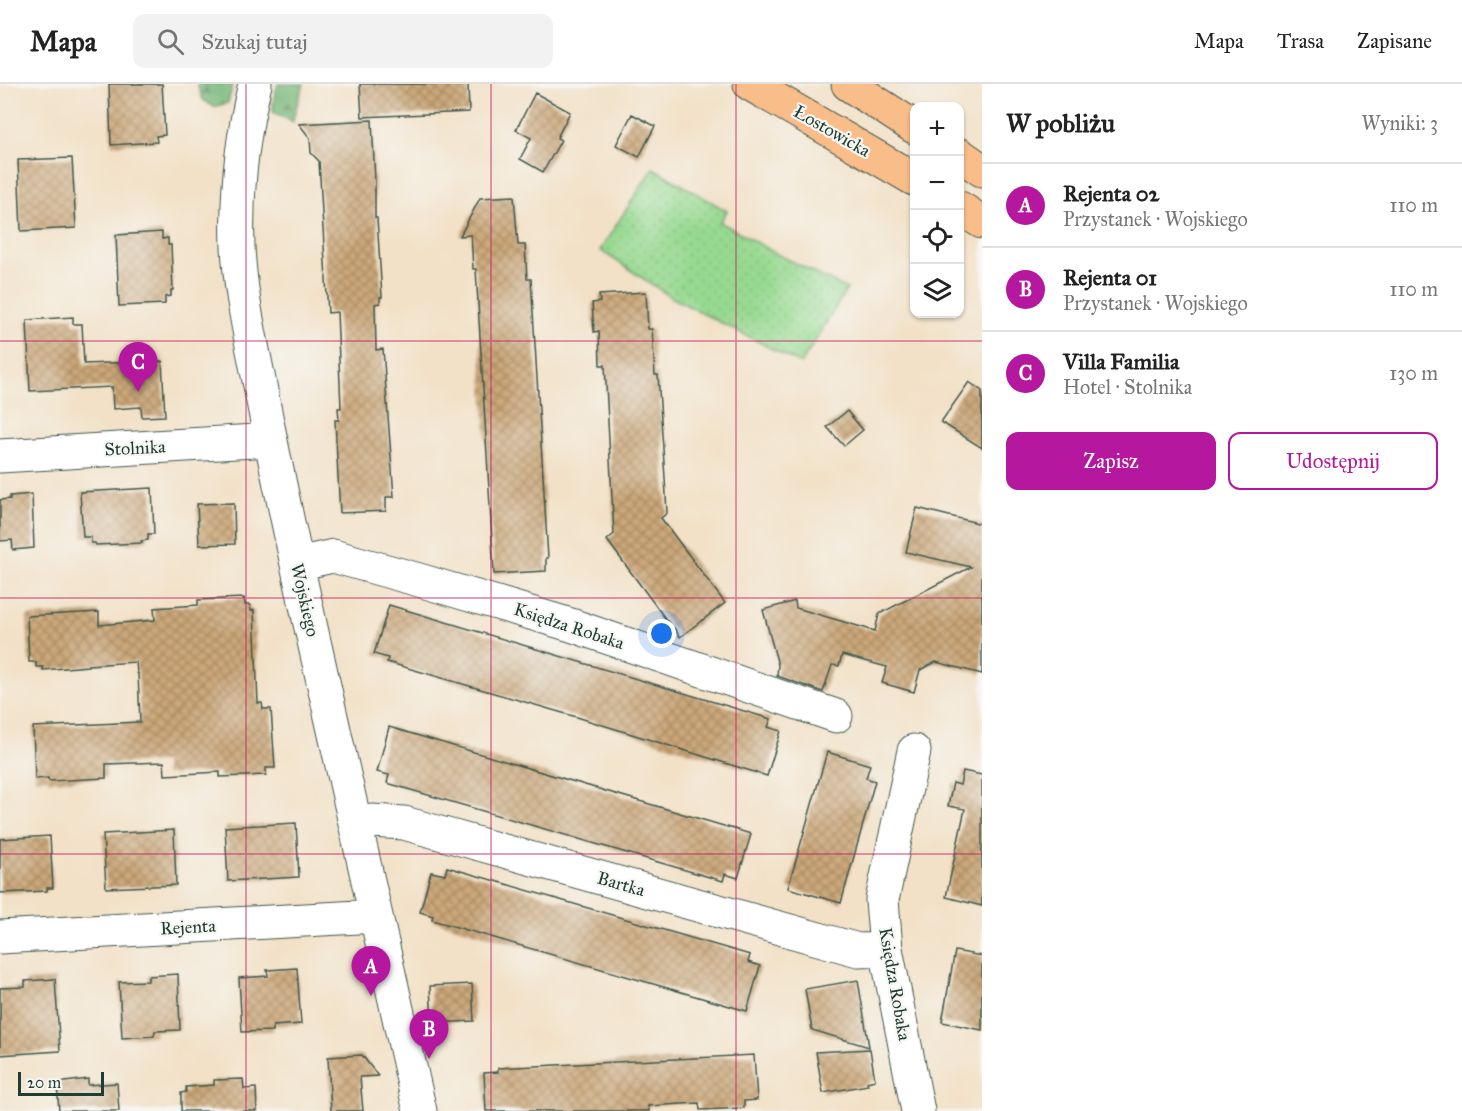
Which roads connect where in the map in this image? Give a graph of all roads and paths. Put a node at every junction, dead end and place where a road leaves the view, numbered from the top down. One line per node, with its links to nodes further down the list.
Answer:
1 (255, 84): 10 (street, Wojskiego)
2 (750, 84): 7 (main road, Łostowicka)
3 (848, 84): 4 (main road)
4 (910, 123)
5 (961, 156): 6 (main road)
6 (982, 170)
7 (910, 176)
8 (963, 210): 9 (main road)
9 (982, 222)
10 (270, 440): 11 (street, Stolnika); 12 (street, Wojskiego)
11 (0, 456)
12 (297, 564): 13 (street, Księdza Robaka); 15 (street, Wojskiego)
13 (836, 716)
14 (914, 751): 18 (street, Księdza Robaka)
15 (355, 824): 16 (street, Wojskiego); 18 (street, Bartka)
16 (376, 916): 17 (street, Rejenta); 19 (street, Wojskiego)
17 (0, 937)
18 (886, 949): 20 (street, Księdza Robaka)
19 (420, 1111)
20 (918, 1111)

